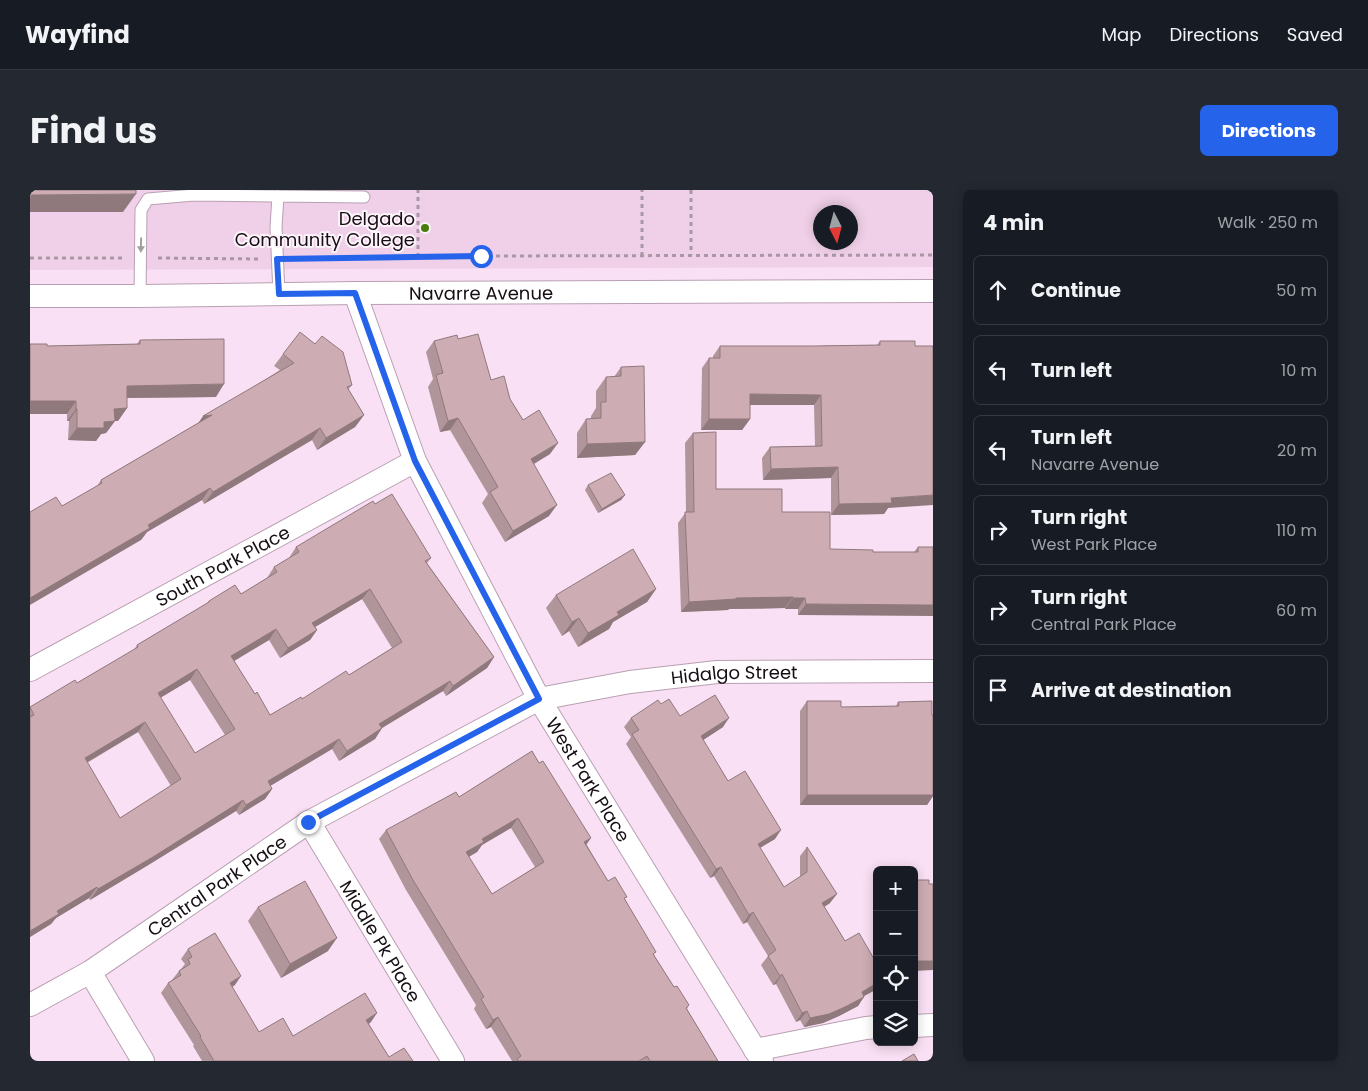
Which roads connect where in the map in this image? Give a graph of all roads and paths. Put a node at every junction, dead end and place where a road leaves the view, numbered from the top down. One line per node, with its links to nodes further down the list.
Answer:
1 (418, 190): 9 (path)
2 (642, 190): 8 (path)
3 (691, 190): 6 (path)
4 (278, 196): 5 (lane); 11 (lane, one-way to 11); 12 (lane)
5 (364, 197)
6 (691, 255): 7 (path); 8 (path)
7 (933, 255)
8 (642, 256): 9 (path)
9 (418, 257): 12 (path)
10 (30, 258): 11 (path)
11 (141, 258): 12 (path); 17 (lane)
12 (277, 259): 15 (lane)
13 (933, 291): 14 (street, Navarre Avenue)
14 (355, 293): 15 (street, Navarre Avenue); 18 (street, West Park Place)
15 (279, 294): 17 (street, Navarre Avenue)
16 (30, 296): 17 (street, Navarre Avenue)
17 (140, 296)
18 (415, 461): 19 (street, South Park Place); 21 (street, West Park Place)
19 (30, 670)
20 (933, 671): 21 (street, Hidalgo Street)
21 (539, 699): 22 (street, Central Park Place); 28 (street, West Park Place)
22 (308, 822): 23 (street, Central Park Place); 30 (street, Middle Pk Place)
23 (90, 972): 24 (street, Central Park Place); 29 (street)
24 (30, 1005)
25 (933, 1025): 26 (street)
26 (918, 1026)
27 (873, 1027): 28 (street)
28 (758, 1056)
29 (143, 1061)
30 (453, 1061)

